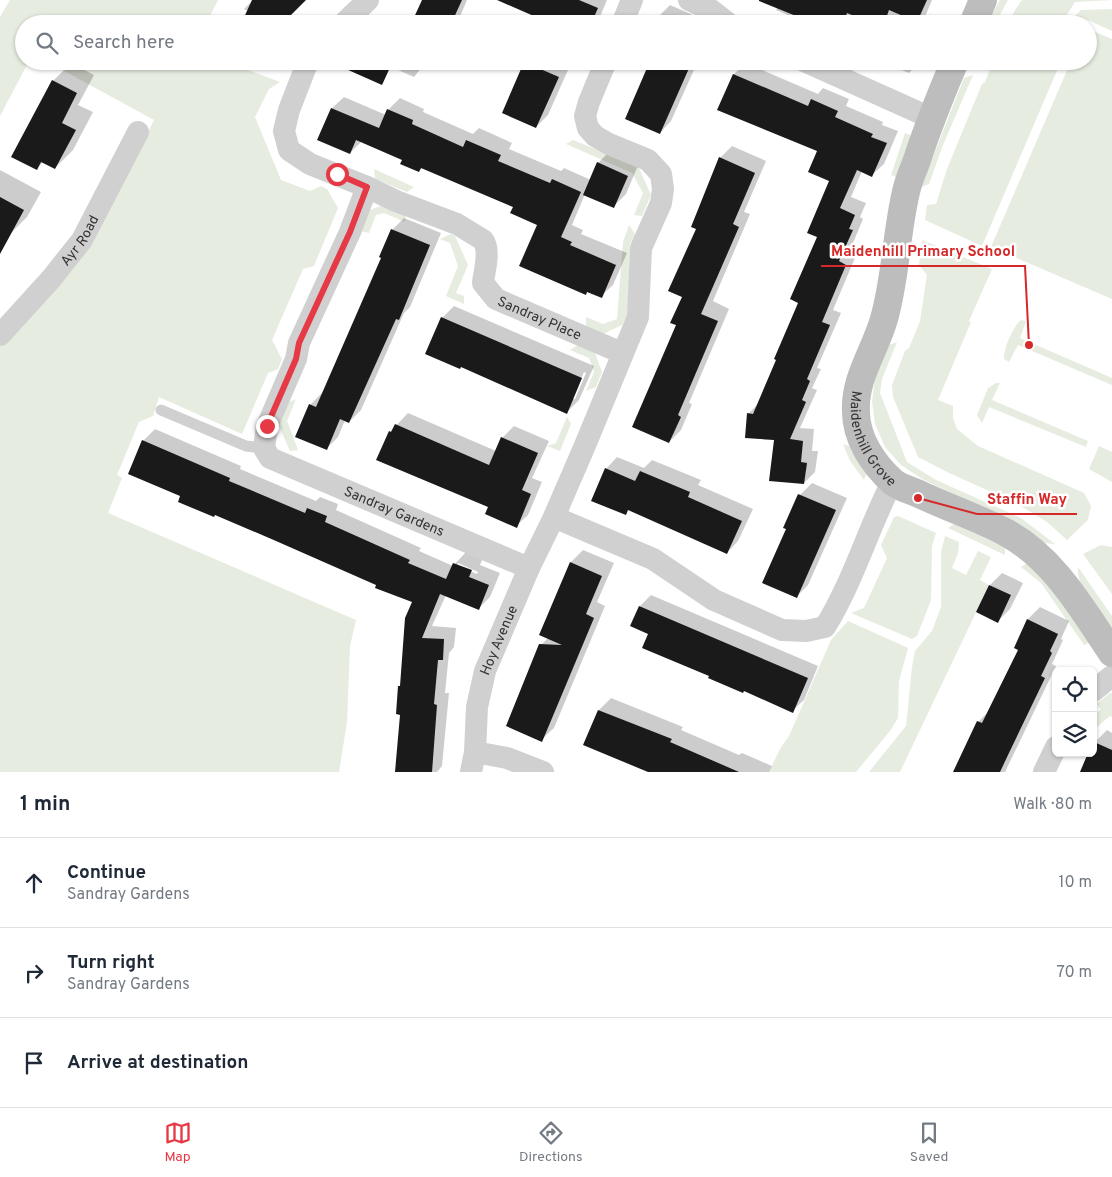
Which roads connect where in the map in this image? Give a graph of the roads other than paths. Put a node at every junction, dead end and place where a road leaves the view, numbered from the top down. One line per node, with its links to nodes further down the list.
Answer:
1 (368, 0): 5 (street)
2 (632, 0): 6 (street)
3 (689, 0): 7 (street)
4 (983, 0): 8 (street)
5 (352, 15)
6 (626, 15)
7 (717, 15)
8 (977, 15)
9 (305, 70): 15 (street)
10 (603, 70): 17 (street, Hoy Avenue)
11 (824, 70): 13 (street)
12 (951, 70): 13 (street, Maidenhill Grove)
13 (931, 118): 20 (street, Maidenhill Grove)
14 (138, 132): 16 (street, Ayr Road)
15 (367, 187): 17 (street, Sandray Place); 19 (street)
16 (0, 335)
17 (622, 353): 21 (street, Hoy Avenue)
18 (161, 410): 19 (lane, Sandray Gardens)
19 (264, 448): 22 (street, Sandray Gardens)
20 (892, 482): 21 (street); 23 (street, Maidenhill Grove)
21 (554, 517): 22 (street, Hoy Avenue)
22 (529, 568): 27 (street, Hoy Avenue)
23 (1112, 653)
24 (1112, 676): 25 (street)
25 (1097, 688)
26 (1052, 755): 29 (street)
27 (473, 762): 28 (street)
28 (543, 772)
29 (1044, 772)

